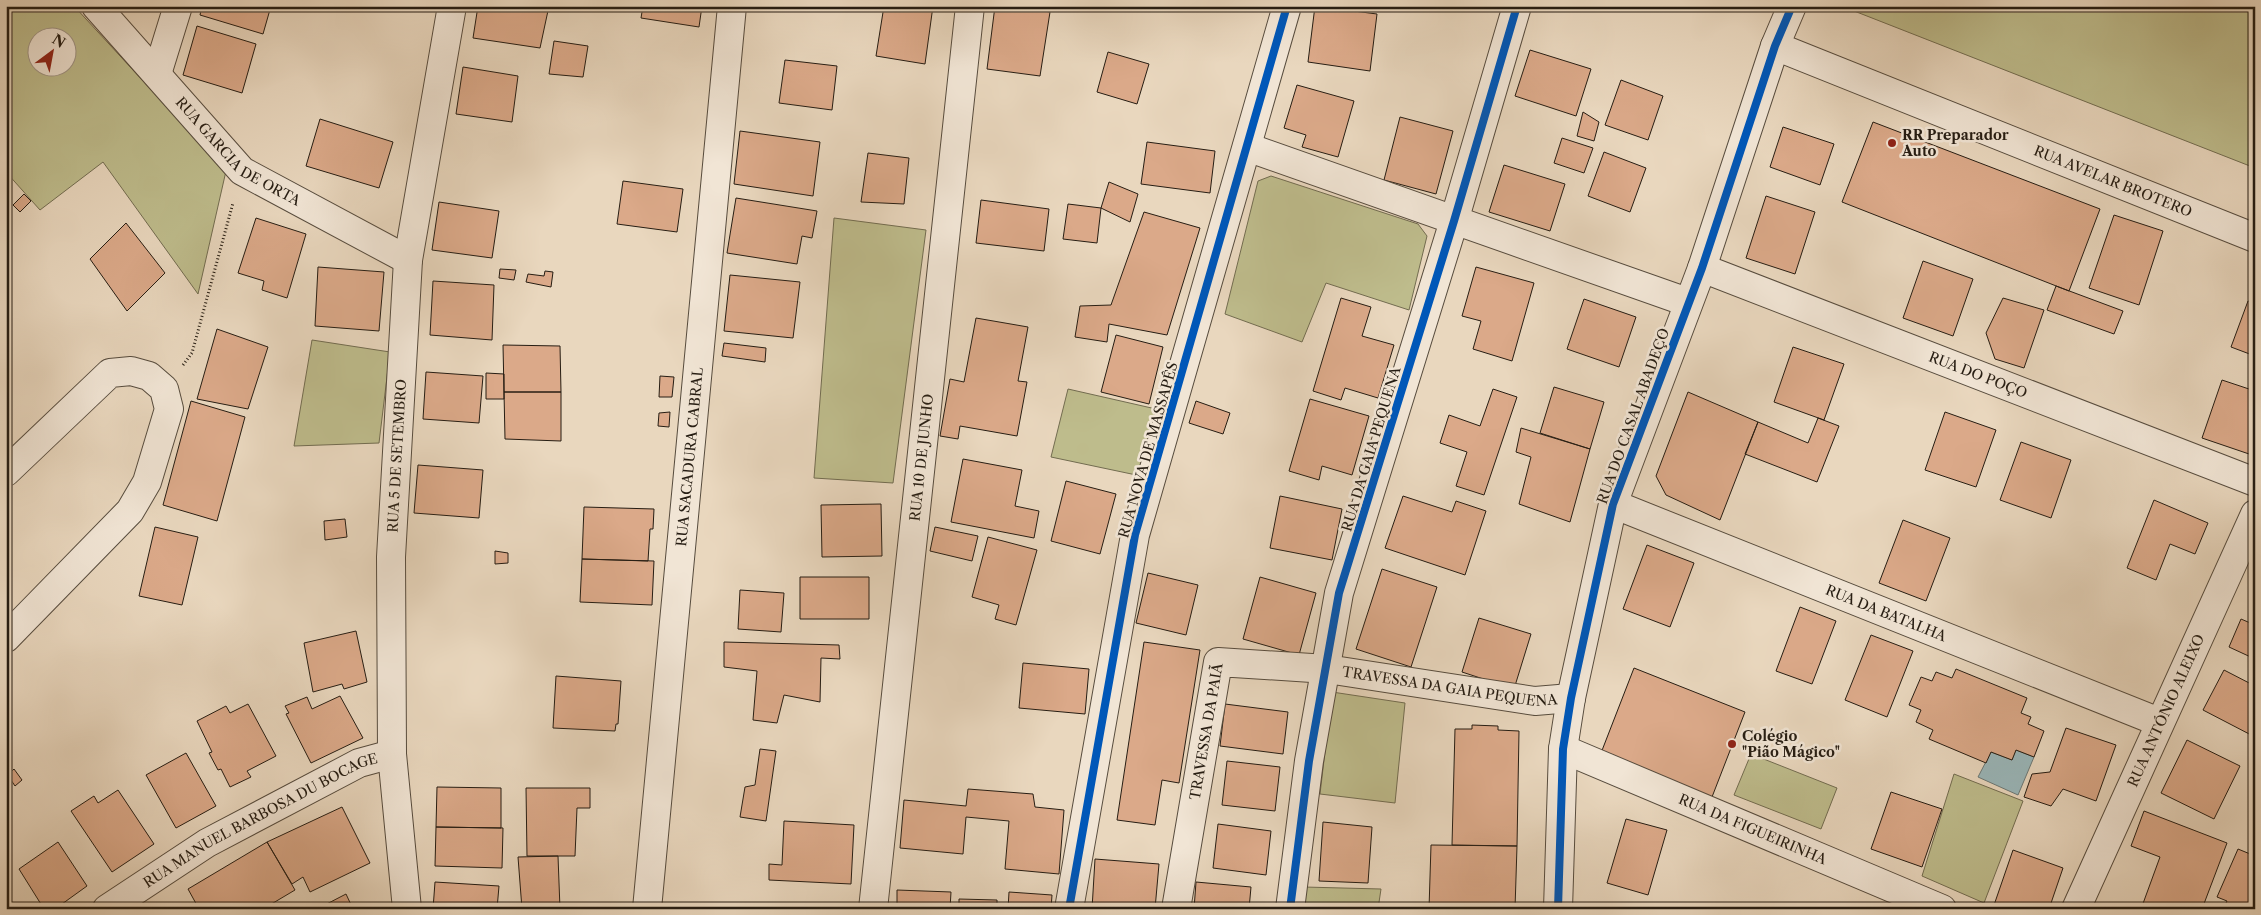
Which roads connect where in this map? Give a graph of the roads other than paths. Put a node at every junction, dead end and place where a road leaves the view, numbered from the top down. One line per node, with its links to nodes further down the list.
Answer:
1 (96, 6): 10 (street, RUA GARCIA DE ORTA)
2 (178, 6): 10 (street)
3 (452, 6): 14 (street, RUA 5 DE SETEMBRO)
4 (732, 6): 29 (street, RUA SACADURA CABRAL)
5 (970, 6): 30 (street, RUA 10 DE JUNHO)
6 (1287, 6): 11 (street, RUA NOVA DE MASSAPÊS)
7 (1517, 6): 12 (street, RUA DA GAIA PEQUENA)
8 (1792, 6): 9 (street, RUA DO CASAL ABADEÇO)
9 (1775, 46): 13 (street, RUA AVELAR BROTERO); 15 (street, RUA DO CASAL ABADEÇO)
10 (157, 74): 14 (street, RUA GARCIA DE ORTA)
11 (1247, 147): 12 (street); 31 (street, RUA NOVA DE MASSAPÊS)
12 (1454, 221): 16 (street); 22 (street, RUA DA GAIA PEQUENA)
13 (2255, 238)
14 (408, 260): 26 (street, RUA 5 DE SETEMBRO)
15 (1702, 268): 16 (street, RUA DO CASAL ABADEÇO); 18 (street, RUA DO POÇO)
16 (1688, 302): 19 (street, RUA DO CASAL ABADEÇO)
17 (6, 472): 21 (street)
18 (2255, 482)
19 (1613, 504): 23 (street, RUA DO CASAL ABADEÇO); 24 (street, RUA DA BATALHA)
20 (2255, 514): 24 (street, RUA ANTÓNIO ALEIXO)
21 (6, 638)
22 (1327, 669): 23 (street, TRAVESSA DA GAIA PEQUENA); 32 (street, TRAVESSA DA PAIÃ); 33 (street, RUA DA GAIA PEQUENA)
23 (1571, 698): 25 (street, RUA DO CASAL ABADEÇO)
24 (2159, 722): 36 (street, RUA ANTÓNIO ALEIXO)
25 (1563, 749): 34 (street, RUA DO CASAL ABADEÇO); 35 (street, RUA DA FIGUEIRINHA)
26 (392, 754): 27 (street, RUA MANUEL BARBOSA DU BOCAGE); 28 (street, RUA 5 DE SETEMBRO)
27 (107, 909)
28 (407, 909)
29 (647, 909)
30 (873, 909)
31 (1069, 909)
32 (1176, 909)
33 (1290, 909)
34 (1558, 909)
35 (1942, 909)
36 (2076, 909)

